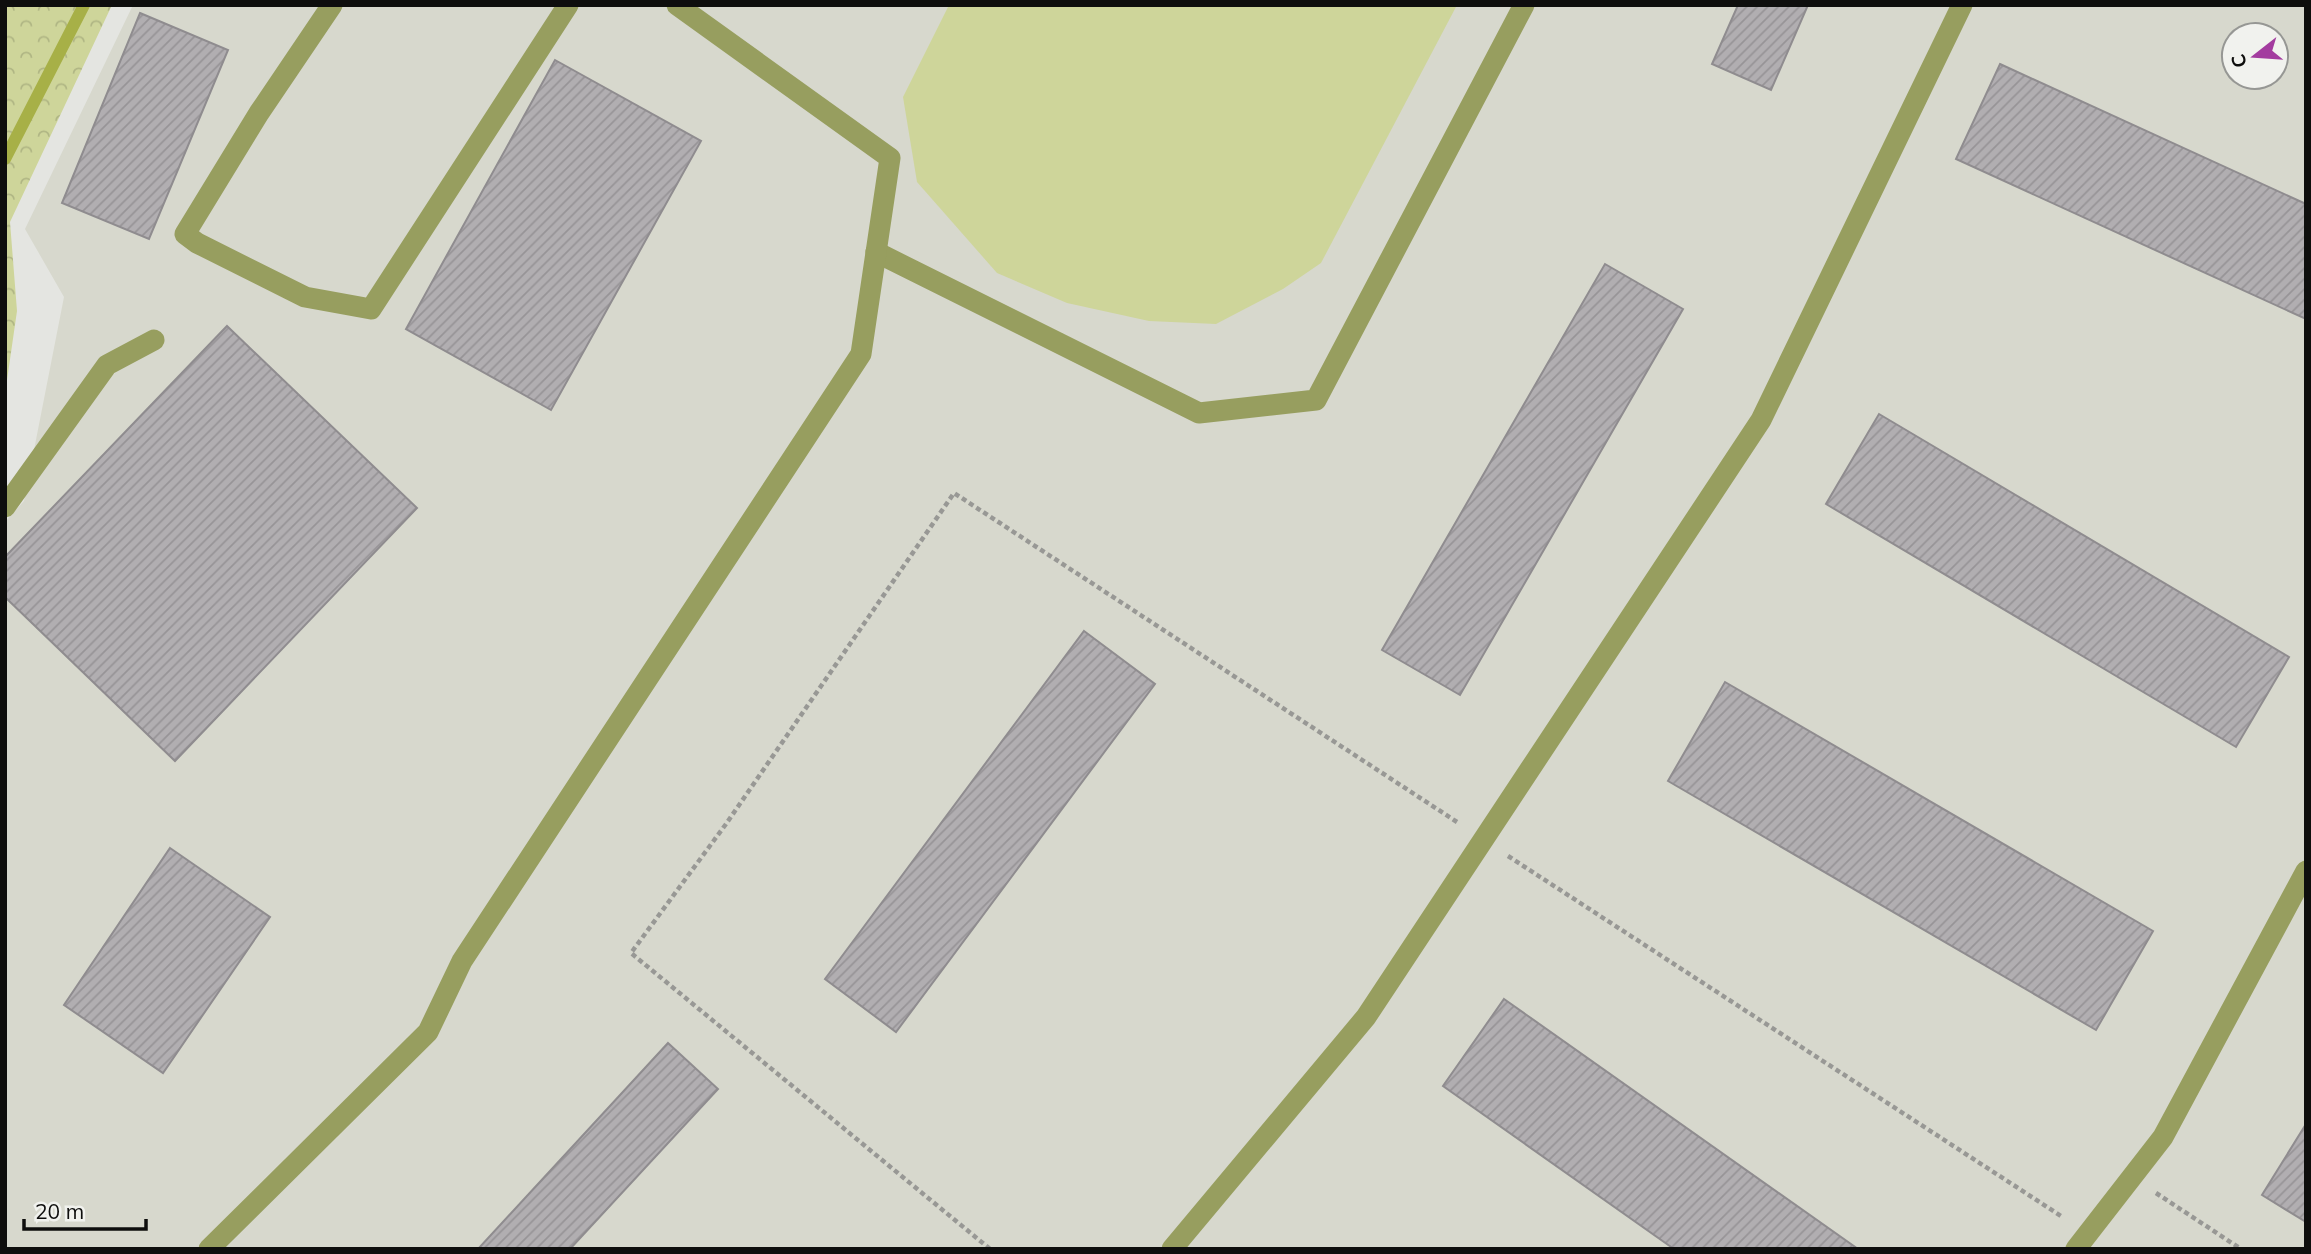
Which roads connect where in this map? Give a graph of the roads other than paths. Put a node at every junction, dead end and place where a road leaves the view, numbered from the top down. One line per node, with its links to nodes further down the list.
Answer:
1 (332, 5): 2 (lane)
2 (568, 5)
3 (677, 5): 6 (lane)
4 (1524, 5): 6 (lane)
5 (1962, 5): 12 (lane)
6 (876, 252): 11 (lane)
7 (154, 340): 8 (lane)
8 (5, 507)
9 (2306, 871): 10 (lane)
10 (2082, 1241)
11 (222, 1245)
12 (1172, 1249)

